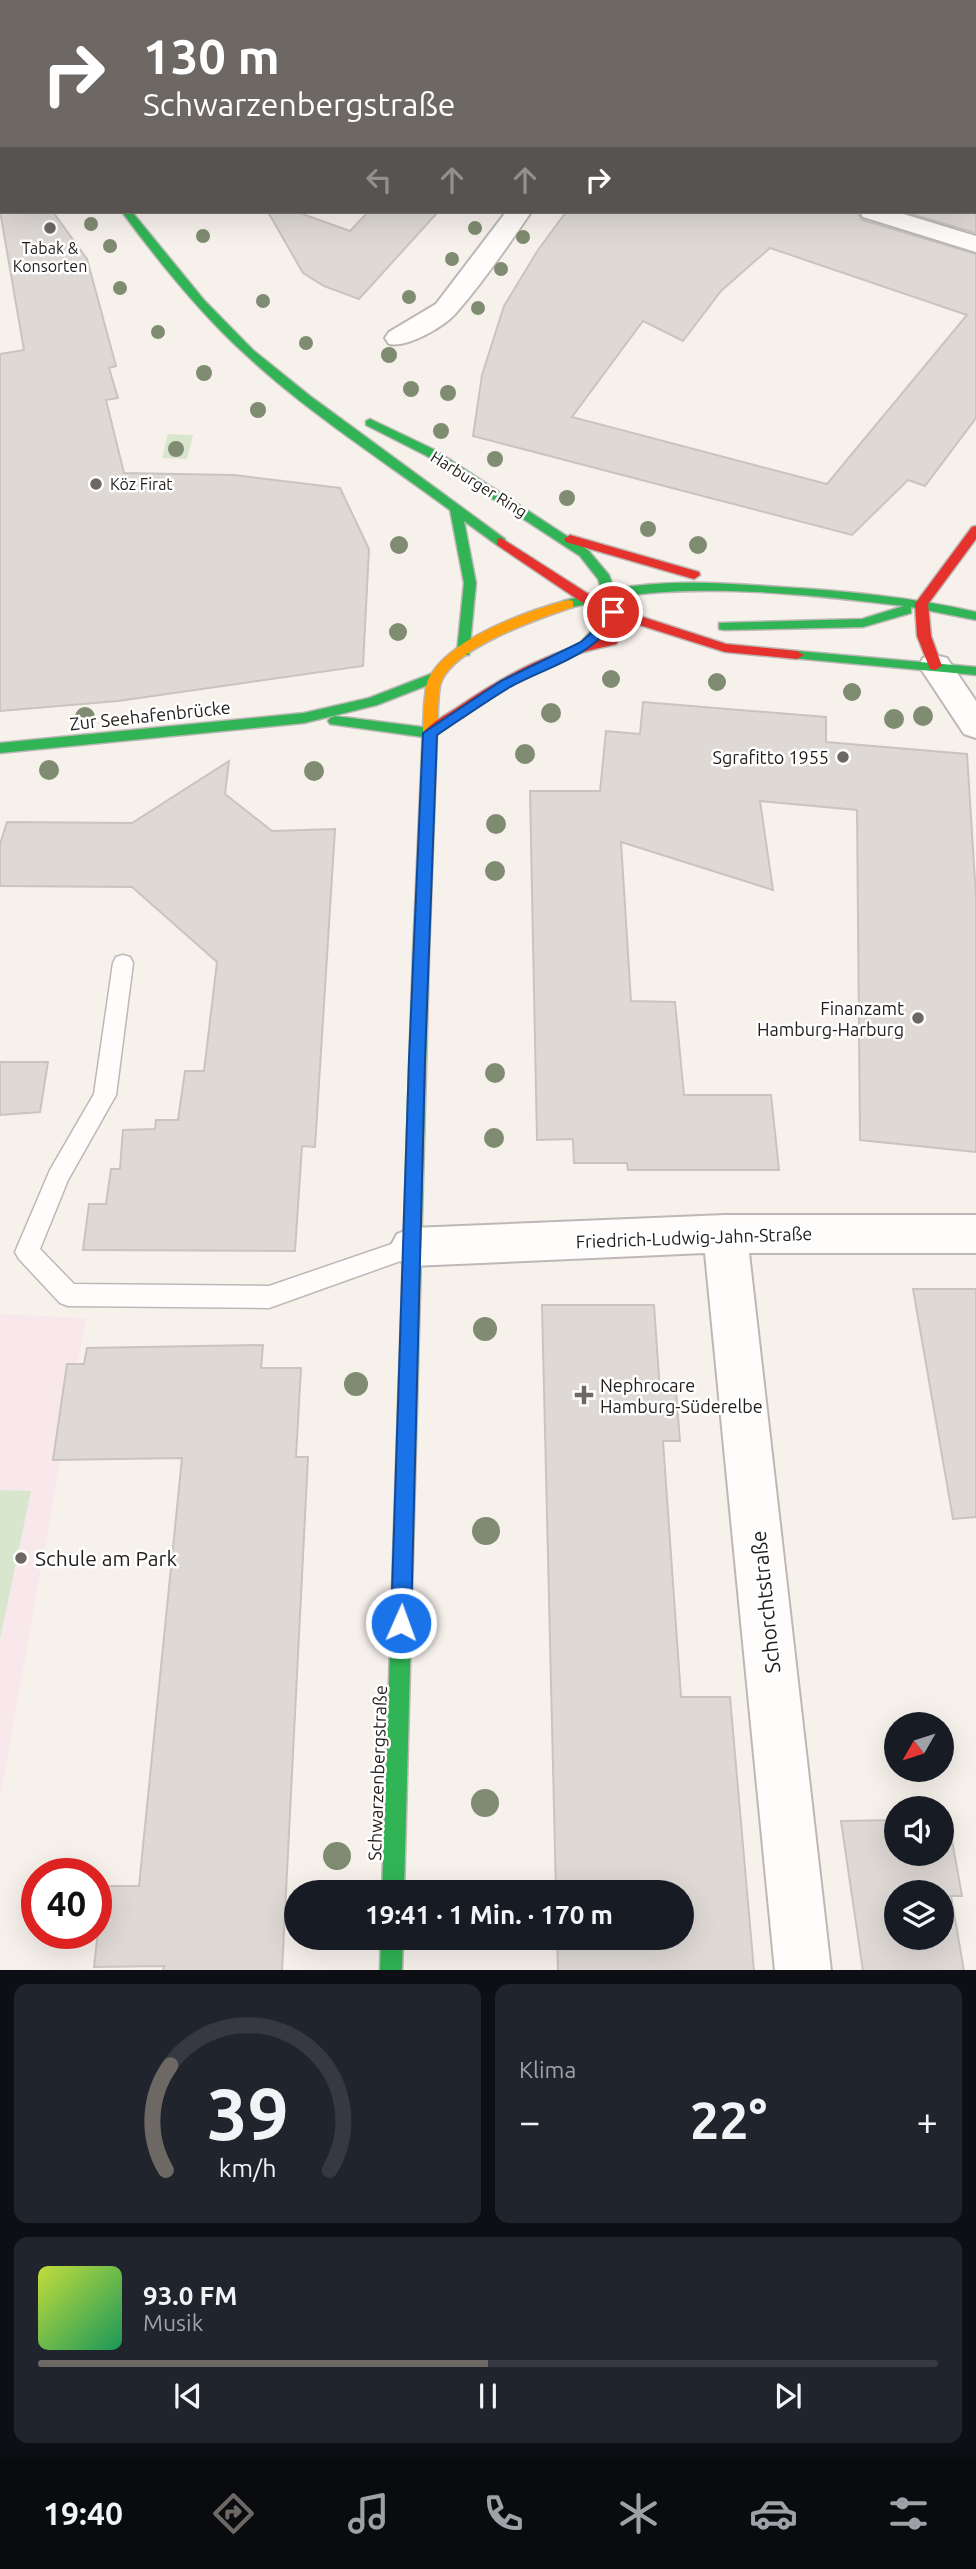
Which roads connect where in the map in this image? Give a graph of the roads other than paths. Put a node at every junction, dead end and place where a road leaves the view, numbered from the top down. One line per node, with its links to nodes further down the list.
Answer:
1 (130, 214): 6 (main road, Harburger Ring)
2 (517, 214): 5 (street)
3 (878, 214): 4 (street)
4 (976, 244)
5 (399, 338)
6 (306, 398): 7 (main road, Harburger Ring); 9 (main road, Harburger Ring)
7 (456, 510): 12 (main road, Harburger Ring); 19 (main road)
8 (976, 530): 13 (main road)
9 (559, 535): 10 (main road); 11 (main road, Harburger Ring)
10 (740, 588): 11 (main road); 13 (main road)
11 (611, 593): 12 (main road); 14 (main road, Harburger Ring)
12 (585, 598): 14 (main road, Harburger Ring); 19 (main road)
13 (921, 604): 15 (main road); 16 (main road); 20 (main road)
14 (613, 612): 16 (main road, Harburger Ring); 18 (main road)
15 (976, 616)
16 (653, 635): 18 (main road); 20 (main road, Harburger Ring)
17 (627, 642): 18 (main road)
18 (592, 643): 25 (main road)
19 (464, 652): 22 (main road)
20 (935, 666): 21 (main road, Harburger Ring); 24 (street)
21 (976, 671)
22 (436, 677): 23 (main road, Zur Seehafenbrücke); 25 (main road, Schwarzenbergstraße)
23 (304, 718): 25 (main road, Zur Seehafenbrücke); 26 (main road, Zur Seehafenbrücke)
24 (976, 726)
25 (430, 733): 30 (main road, Schwarzenbergstraße)
26 (0, 748)
27 (123, 963): 30 (lane)
28 (725, 1234): 29 (street, Friedrich-Ludwig-Jahn-Straße); 30 (street, Friedrich-Ludwig-Jahn-Straße); 34 (street, Schorchtstraße)
29 (976, 1234)
30 (412, 1247): 31 (main road, Schwarzenbergstraße)
31 (393, 1880)
32 (392, 1950): 33 (main road)
33 (391, 1970)
34 (803, 1970)

